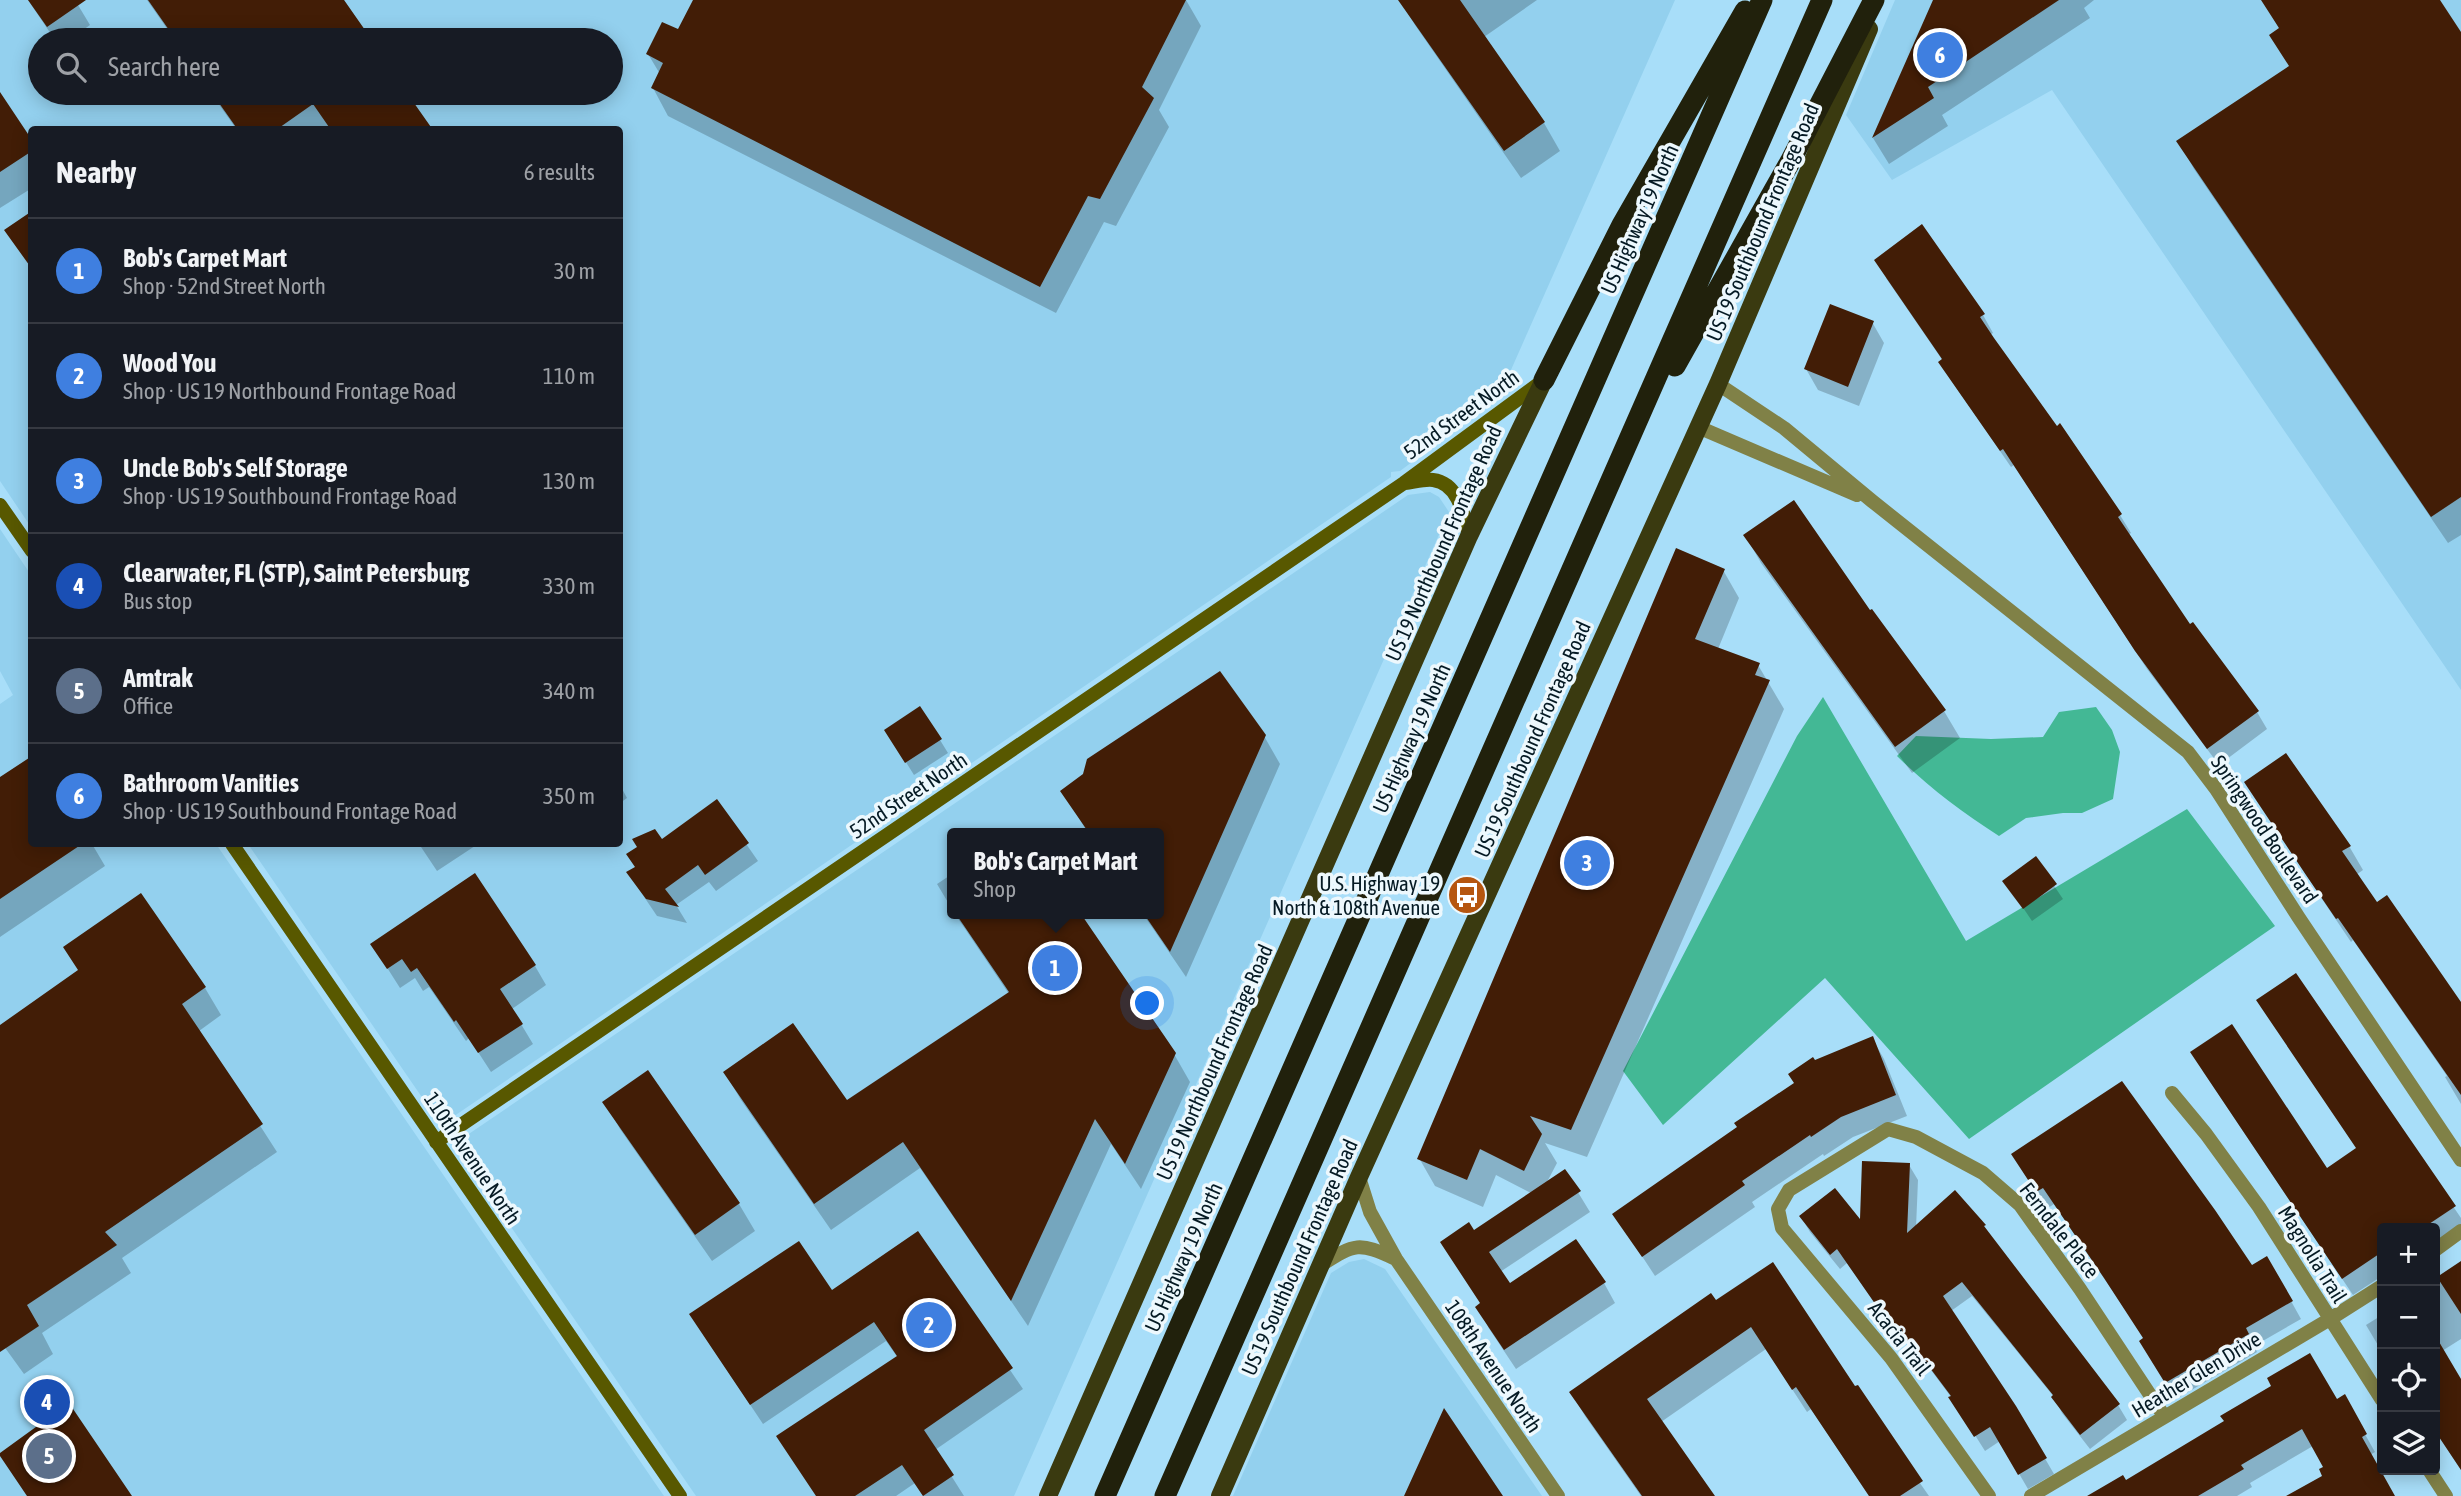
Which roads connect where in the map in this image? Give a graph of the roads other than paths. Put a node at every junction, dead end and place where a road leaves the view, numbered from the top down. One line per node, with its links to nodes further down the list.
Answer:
1 (1751, 0): 6 (highway)
2 (1762, 0): 32 (highway, US Highway 19 North)
3 (1822, 0): 9 (highway)
4 (1874, 0): 9 (highway)
5 (1881, 0): 7 (main road, US 19 Southbound Frontage Road)
6 (1544, 380): 10 (street, 52nd Street North); 13 (main road, US 19 Northbound Frontage Road)
7 (1718, 384): 8 (main road, US 19 Southbound Frontage Road); 11 (street, Springwood Boulevard)
8 (1698, 427): 11 (street, Springwood Boulevard); 19 (main road, US 19 Southbound Frontage Road)
9 (1618, 466): 33 (highway)
10 (1404, 483): 13 (street, 52nd Street North); 17 (street, 52nd Street North)
11 (1872, 502): 18 (street, Springwood Boulevard)
12 (0, 505): 14 (street)
13 (1469, 536): 31 (main road, US 19 Northbound Frontage Road)
14 (28, 545)
15 (234, 847): 17 (street, 110th Avenue North)
16 (2172, 1093): 26 (street, Magnolia Trail)
17 (436, 1142): 30 (street, 110th Avenue North)
18 (2460, 1155)
19 (1359, 1178): 23 (street, 108th Avenue North); 24 (main road, US 19 Southbound Frontage Road)
20 (1778, 1209): 28 (street, Ferndale Place); 36 (street, Acacia Trail)
21 (2461, 1231): 22 (street)
22 (2440, 1246)
23 (1396, 1259): 24 (street); 35 (street, 108th Avenue North)
24 (1321, 1265): 34 (main road, US 19 Southbound Frontage Road)
25 (2377, 1289): 26 (street, Heather Glen Drive)
26 (2330, 1320): 27 (street, Magnolia Trail); 28 (street, Heather Glen Drive)
27 (2377, 1392)
28 (2164, 1416): 37 (street, Heather Glen Drive)
29 (2432, 1475): 38 (street)
30 (680, 1496)
31 (1048, 1496)
32 (1105, 1496)
33 (1165, 1496)
34 (1220, 1496)
35 (1558, 1496)
36 (1989, 1496)
37 (2031, 1496)
38 (2446, 1496)

